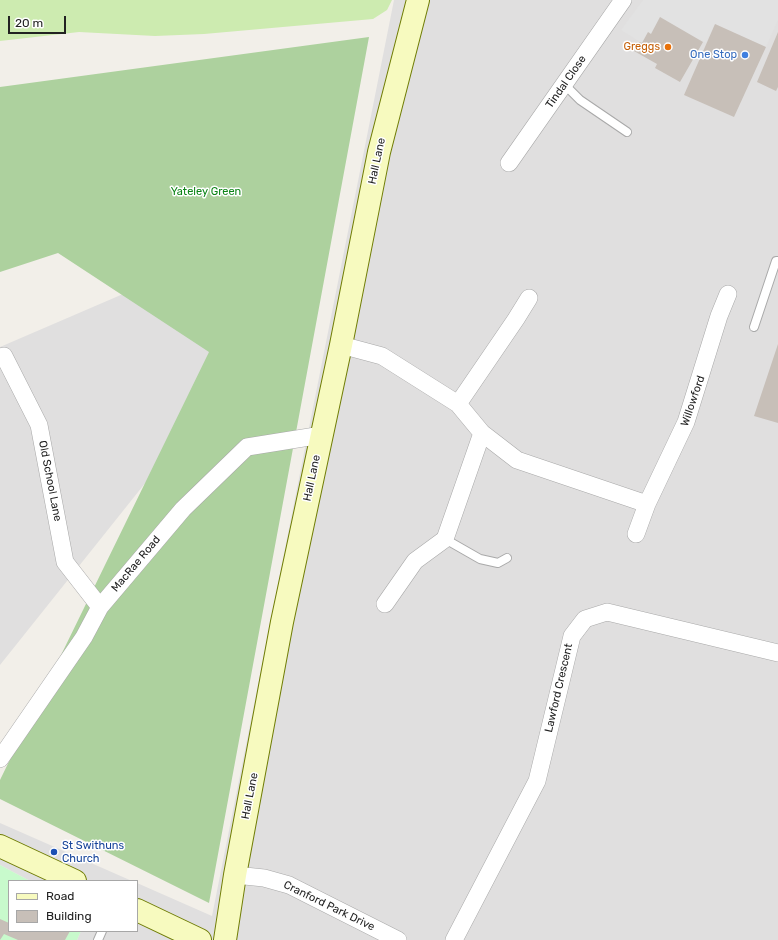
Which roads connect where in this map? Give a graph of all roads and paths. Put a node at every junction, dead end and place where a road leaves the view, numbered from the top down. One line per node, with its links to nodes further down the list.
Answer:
1 (430, 0): 3 (street, Hall Lane)
2 (623, 0): 4 (street, Tindal Close)
3 (415, 9): 11 (street, Hall Lane)
4 (564, 84): 5 (lane); 6 (street, Tindal Close)
5 (627, 132)
6 (509, 163)
7 (778, 261): 10 (lane)
8 (728, 294): 16 (street, Willowford)
9 (529, 298): 13 (street)
10 (754, 326)
11 (341, 345): 13 (street); 15 (street, Hall Lane)
12 (0, 357): 21 (street, Old School Lane)
13 (458, 404): 14 (street)
14 (482, 433): 16 (street); 18 (street)
15 (322, 435): 21 (street, MacRae Road); 25 (street, Hall Lane)
16 (647, 504): 17 (street, Willowford)
17 (636, 534)
18 (445, 539): 19 (lane); 20 (street)
19 (507, 558)
20 (385, 604)
21 (100, 607): 23 (street, MacRae Road)
22 (778, 653): 31 (street, Lawford Crescent)
23 (0, 759)
24 (0, 846): 26 (street)
25 (235, 875): 29 (street, Hall Lane); 30 (street, Cranford Park Drive)
26 (73, 880)
27 (138, 910): 28 (street)
28 (200, 940)
29 (225, 940)
30 (398, 940)
31 (454, 940)

